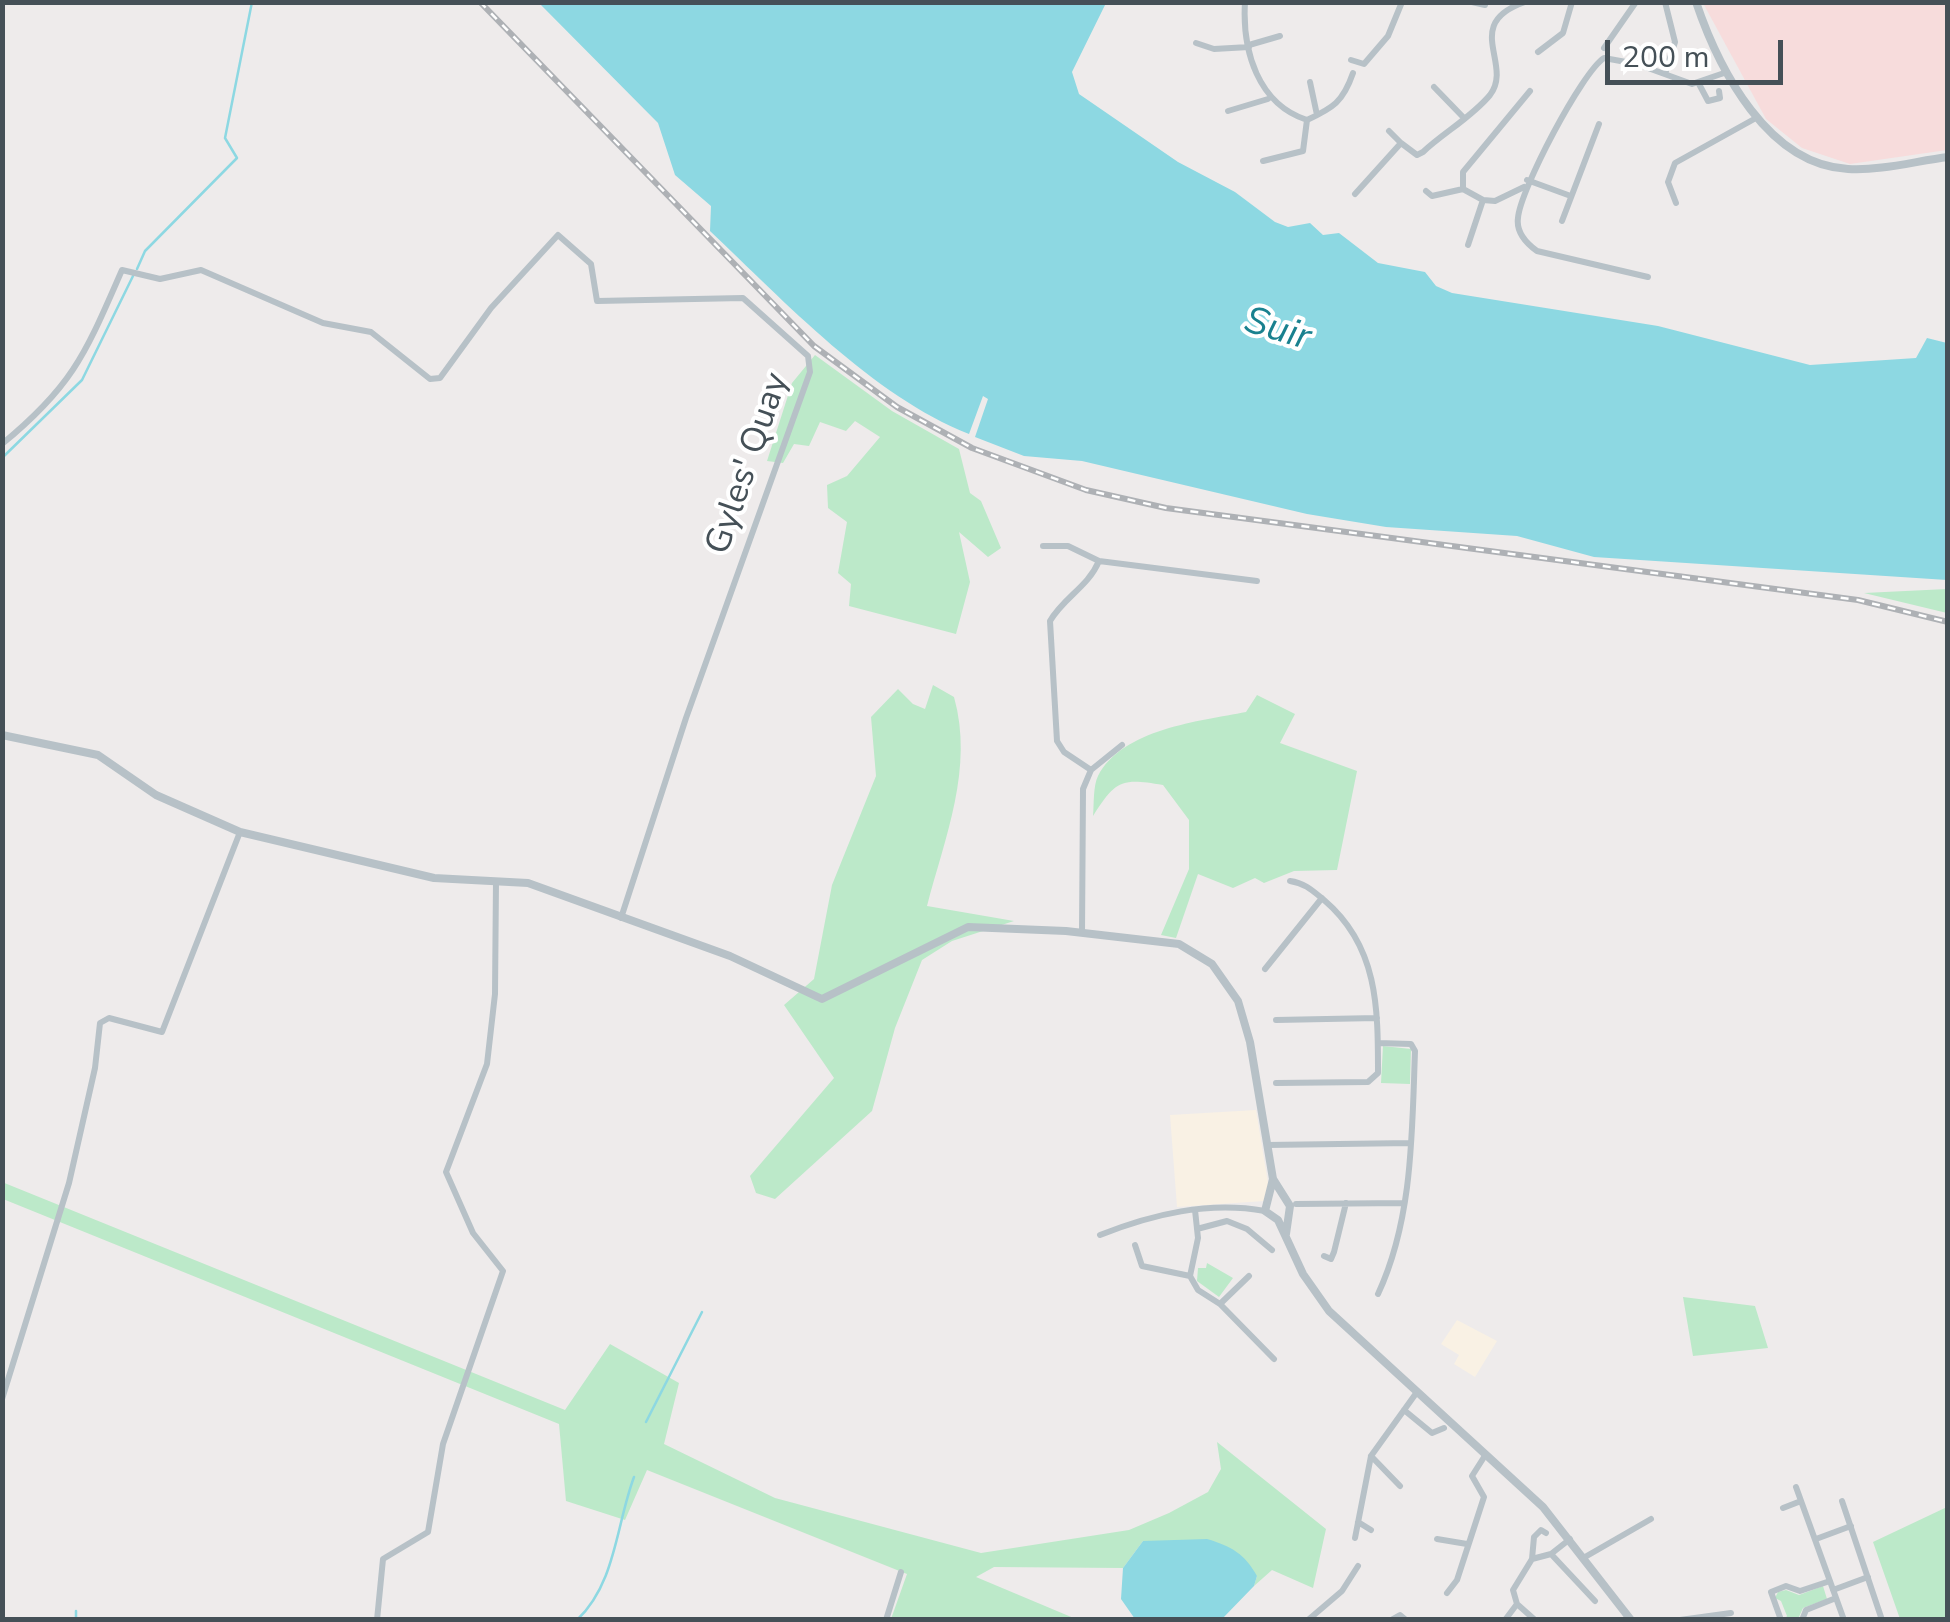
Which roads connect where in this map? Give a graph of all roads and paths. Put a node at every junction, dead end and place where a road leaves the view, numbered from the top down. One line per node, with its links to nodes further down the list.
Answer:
1 (1245, 2): 13 (street)
2 (1402, 2): 16 (street)
3 (1472, 2): 10 (street)
4 (1525, 2): 9 (street)
5 (1572, 2): 15 (street)
6 (1636, 2): 14 (street)
7 (1664, 2): 19 (street)
8 (1696, 2): 17 (street)
9 (1510, 5): 28 (street)
10 (1485, 6)
11 (1280, 36): 13 (street)
12 (1196, 43): 13 (street)
13 (1249, 46): 25 (street)
14 (1604, 48)
15 (1538, 52)
16 (1351, 60)
17 (1730, 71): 21 (street); 29 (street)
18 (1353, 74): 27 (street)
19 (1665, 74): 21 (street); 36 (street)
20 (1310, 82): 27 (street)
21 (1699, 84): 23 (street)
22 (1434, 86): 28 (street)
23 (1719, 90)
24 (1530, 91): 37 (street)
25 (1268, 98): 26 (street); 30 (street)
26 (1228, 111)
27 (1316, 116): 30 (street)
28 (1464, 118): 33 (street)
29 (1756, 118): 34 (street); 42 (street)
30 (1306, 120): 35 (street)
31 (1598, 124): 40 (street)
32 (1388, 131): 33 (street)
33 (1401, 143): 39 (street)
34 (1948, 157)
35 (1263, 161)
36 (1526, 183): 40 (street); 41 (street); 45 (street)
37 (1463, 189): 38 (street); 41 (street)
38 (1426, 191)
39 (1356, 194)
40 (1568, 195): 43 (street)
41 (1483, 200): 44 (street)
42 (1676, 204)
43 (1562, 222)
44 (1468, 245)
45 (1648, 276)
46 (2, 444): 57 (street, Gyles' Quay)
47 (1043, 546): 48 (street)
48 (1098, 561): 49 (street); 52 (street)
49 (1257, 581)
50 (2, 735): 53 (street)
51 (1122, 745): 52 (street)
52 (1091, 770): 58 (street)
53 (240, 832): 54 (street); 87 (street)
54 (496, 881): 57 (street); 123 (street)
55 (1290, 881): 56 (street)
56 (1322, 898): 59 (street); 60 (street)
57 (622, 918): 58 (street)
58 (1082, 932): 65 (street)
59 (1266, 970)
60 (1377, 1018): 61 (street); 62 (street)
61 (1276, 1020)
62 (1378, 1043): 63 (street); 64 (street)
63 (1276, 1083)
64 (1412, 1143): 65 (street); 69 (street)
65 (1266, 1145): 66 (street)
66 (1272, 1179): 67 (street); 70 (street)
67 (1280, 1195): 70 (street); 73 (street)
68 (1346, 1203): 69 (street); 71 (street); 80 (street)
69 (1404, 1203): 83 (street)
70 (1267, 1204): 72 (street); 73 (street)
71 (1296, 1204)
72 (1195, 1210): 75 (street); 76 (street)
73 (1282, 1218): 86 (street)
74 (1268, 1231): 77 (street)
75 (1198, 1234): 77 (street); 81 (street)
76 (1100, 1235)
77 (1261, 1240): 79 (street)
78 (1135, 1244): 81 (street)
79 (1272, 1250)
80 (1324, 1256)
81 (1191, 1273): 84 (street)
82 (1250, 1276): 84 (street)
83 (1378, 1294)
84 (1220, 1304): 85 (street)
85 (1274, 1359)
86 (1417, 1392): 88 (street); 90 (street)
87 (2, 1399)
88 (1404, 1410): 89 (street); 91 (street)
89 (1444, 1428)
90 (1486, 1453): 105 (street); 108 (street)
91 (1370, 1456): 92 (street); 100 (street)
92 (1400, 1486)
93 (1796, 1487): 96 (street)
94 (2, 1493): 97 (street)
95 (1842, 1500): 101 (street)
96 (1801, 1501): 98 (street); 107 (street)
97 (2, 1503)
98 (1783, 1508)
99 (1651, 1519): 110 (street)
100 (1358, 1522): 102 (street); 104 (street)
101 (1851, 1526): 107 (street); 114 (street)
102 (1371, 1530)
103 (1546, 1533): 111 (street)
104 (1354, 1538)
105 (1570, 1538): 109 (street); 110 (street)
106 (1437, 1539): 108 (street)
107 (1816, 1539): 115 (street)
108 (1467, 1544): 116 (street)
109 (1551, 1554): 111 (street); 118 (street)
110 (1586, 1557): 130 (street)
111 (1532, 1558): 119 (street)
112 (1358, 1566): 120 (street)
113 (902, 1572): 124 (street)
114 (1868, 1577): 117 (street); 135 (street)
115 (1830, 1580): 117 (street); 132 (street)
116 (1447, 1593)
117 (1835, 1594): 133 (street); 134 (street)
118 (1596, 1601)
119 (1517, 1604): 128 (street); 129 (street)
120 (1319, 1610): 125 (street); 126 (street)
121 (1732, 1613): 131 (street)
122 (1409, 1617): 127 (street)
123 (377, 1620)
124 (886, 1620)
125 (1308, 1620)
126 (1328, 1620)
127 (1391, 1620)
128 (1505, 1620)
129 (1535, 1620)
130 (1634, 1620): 131 (street)
131 (1678, 1620)
132 (1780, 1620)
133 (1802, 1620)
134 (1844, 1620)
135 (1882, 1620)

